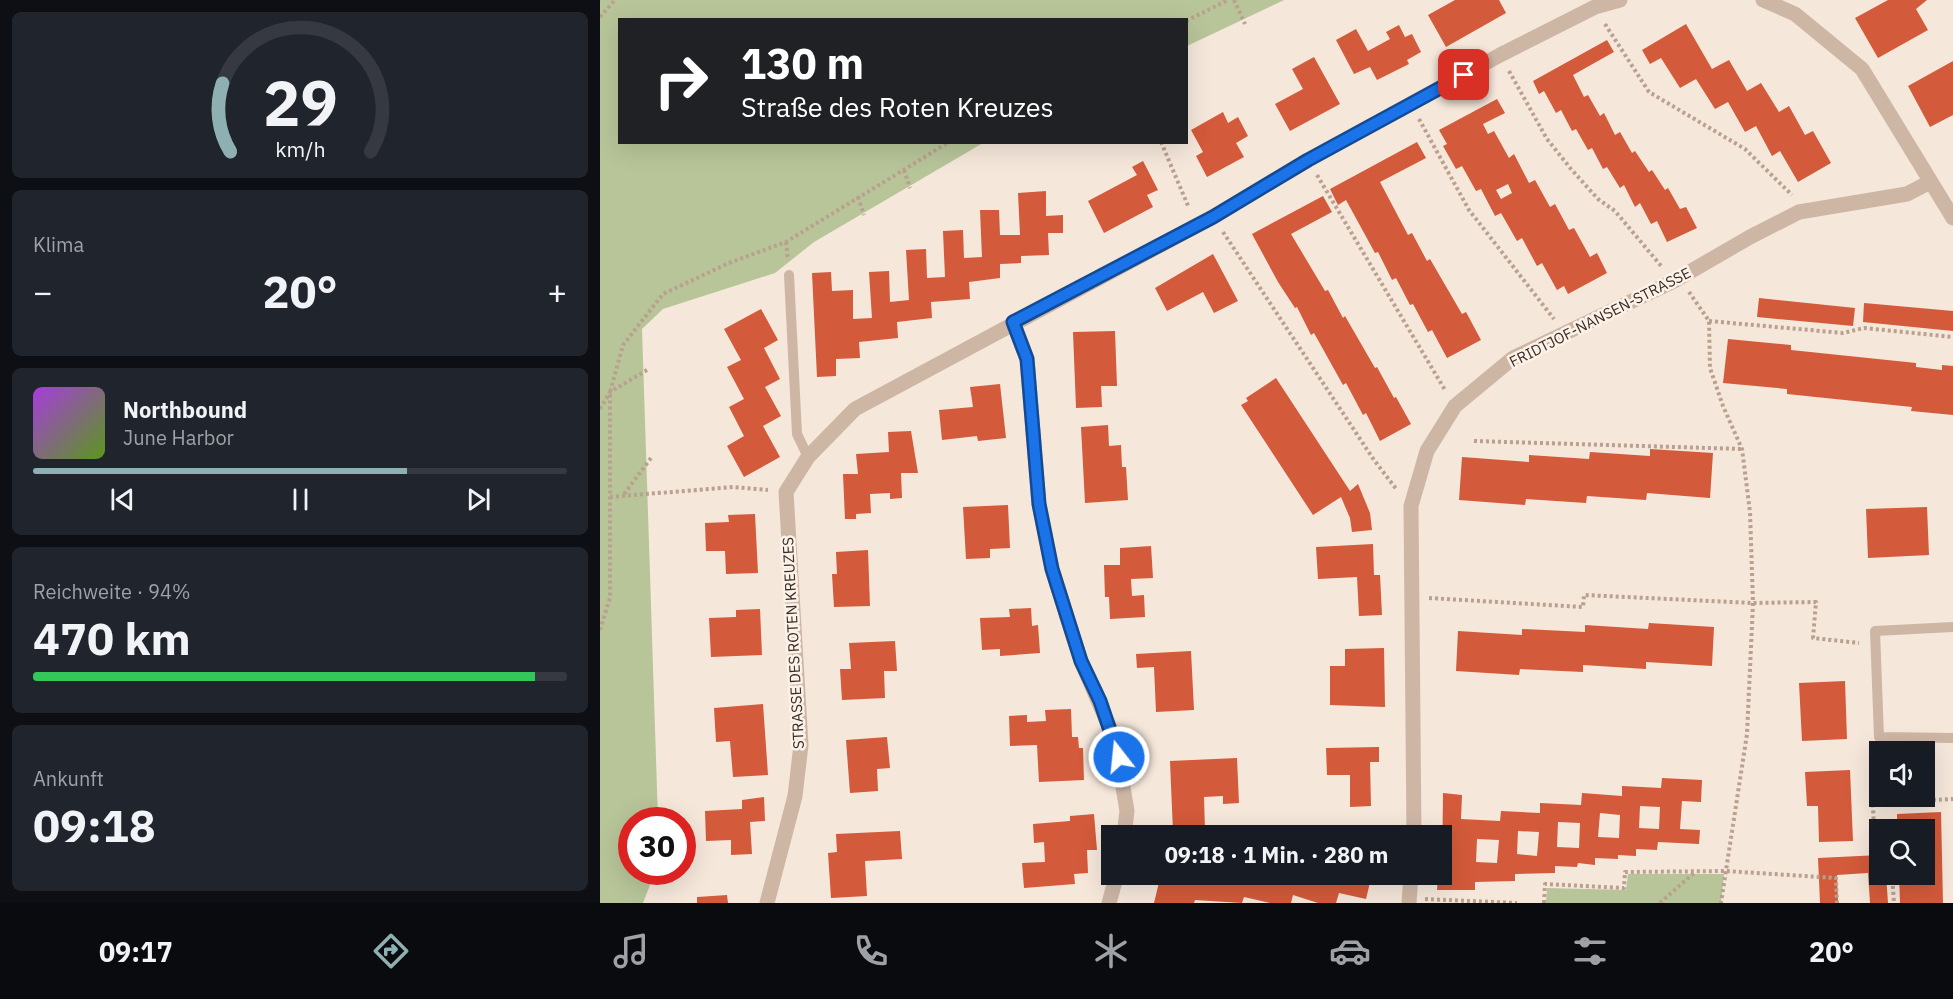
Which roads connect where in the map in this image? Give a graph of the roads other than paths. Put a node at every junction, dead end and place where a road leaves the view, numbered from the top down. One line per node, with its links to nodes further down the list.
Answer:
1 (1620, 0): 6 (street)
2 (1763, 0): 3 (street)
3 (1930, 182): 4 (street); 11 (street, FRIDTJOF-NANSEN-STRASSE)
4 (1953, 218)
5 (789, 275): 7 (lane)
6 (1013, 322): 7 (street); 10 (street)
7 (808, 457): 15 (street, STRASSE DES ROTEN KREUZES)
8 (1953, 627): 9 (lane)
9 (1953, 738)
10 (1125, 825)
11 (1414, 825)
12 (1114, 885): 16 (street)
13 (1410, 885): 14 (street)
14 (1409, 901)
15 (767, 903)
16 (1109, 903)

